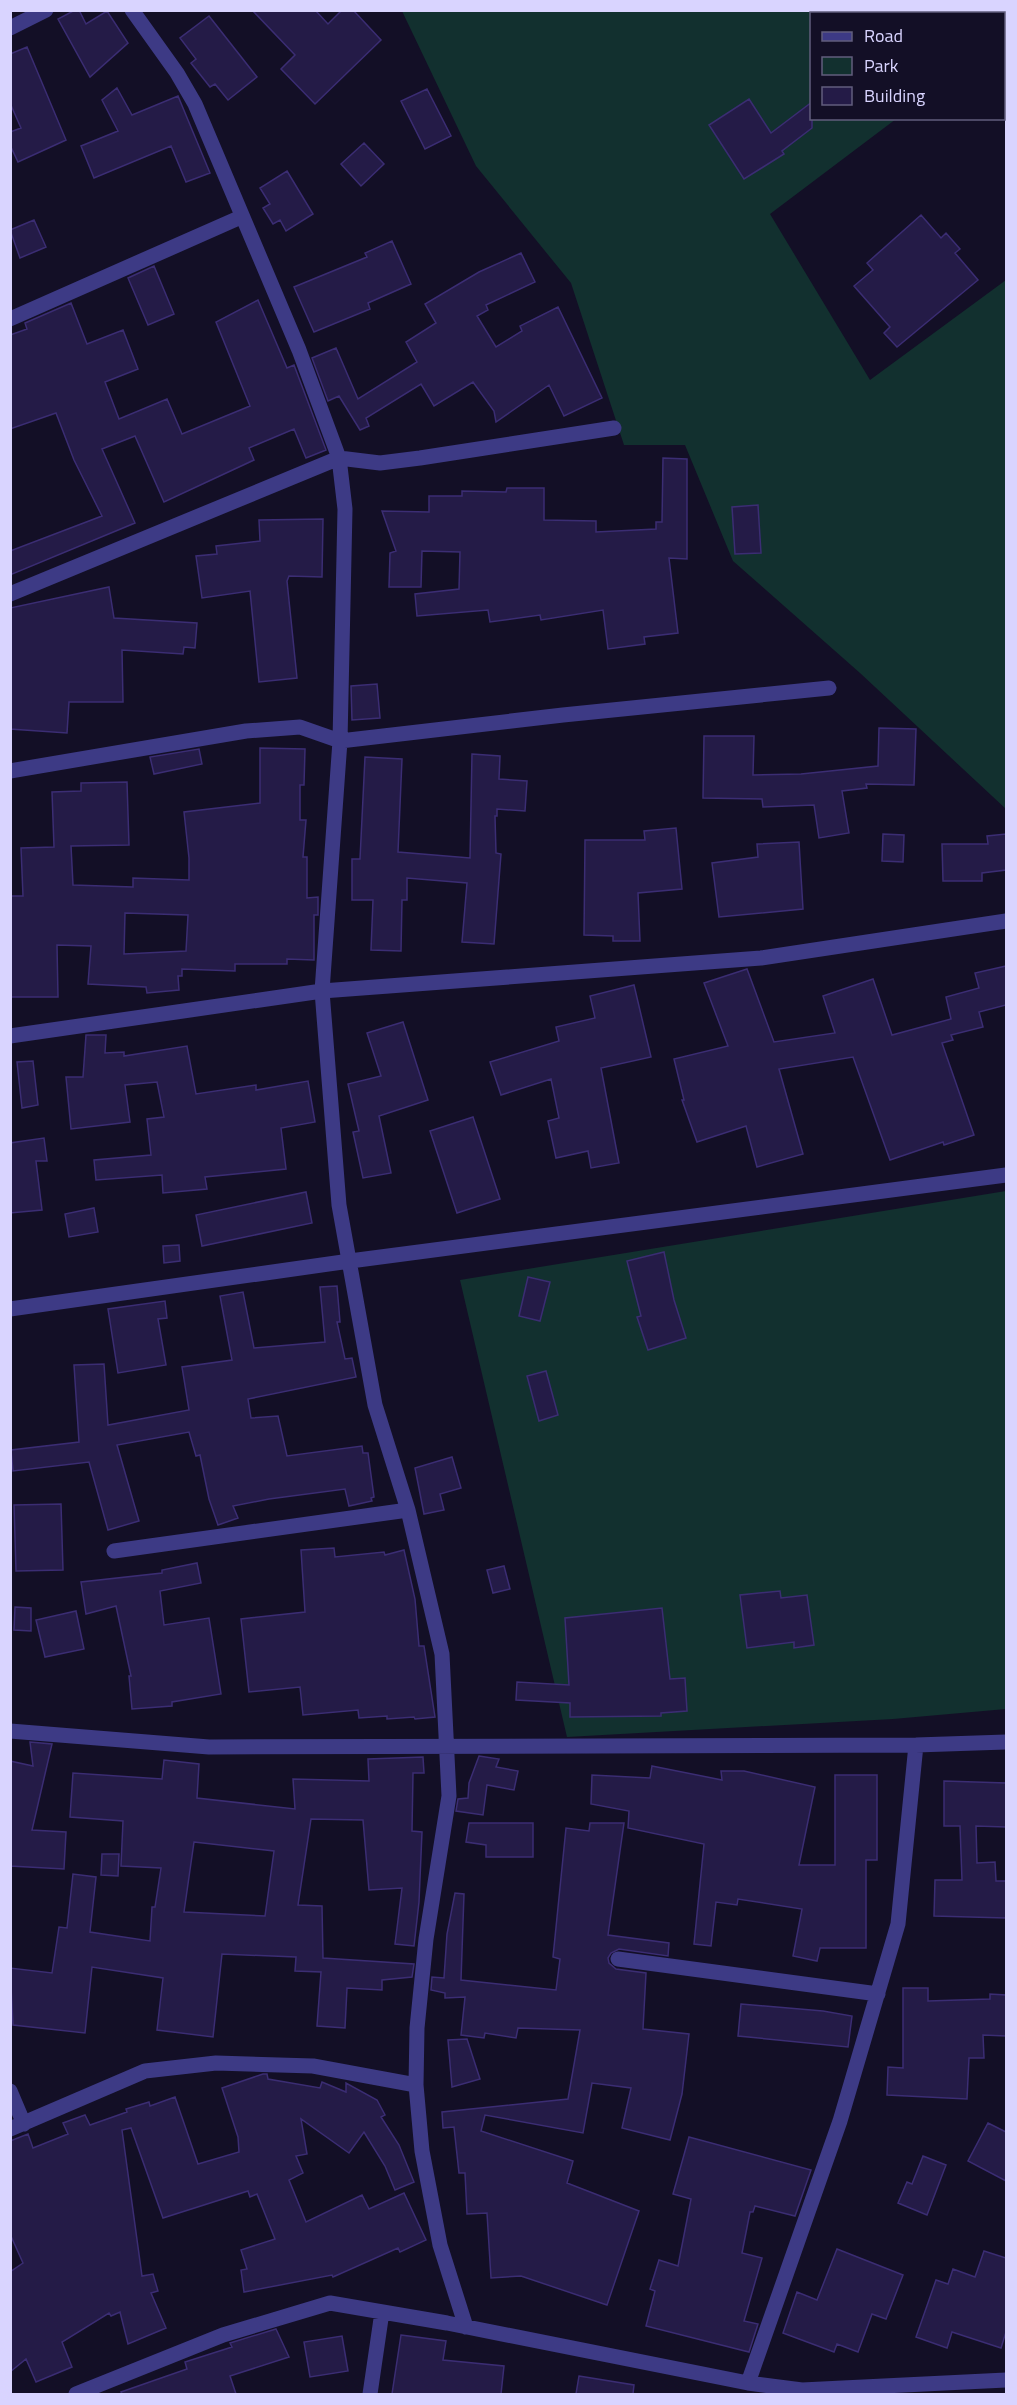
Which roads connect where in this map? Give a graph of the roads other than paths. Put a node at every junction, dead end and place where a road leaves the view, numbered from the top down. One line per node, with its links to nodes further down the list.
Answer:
1 (46, 10): 3 (street)
2 (132, 10): 4 (street)
3 (10, 28)
4 (241, 217): 5 (street); 7 (street)
5 (10, 319)
6 (614, 428): 7 (street)
7 (339, 458): 8 (street); 10 (street)
8 (10, 594)
9 (829, 688): 10 (street)
10 (340, 741): 11 (street); 13 (street)
11 (10, 771)
12 (1006, 921): 13 (street)
13 (322, 991): 14 (street); 16 (street)
14 (10, 1036)
15 (1006, 1175): 16 (street)
16 (350, 1261): 17 (street); 18 (street)
17 (10, 1309)
18 (408, 1510): 19 (street); 23 (street)
19 (114, 1551)
20 (10, 1731): 23 (street)
21 (1006, 1742): 22 (street)
22 (916, 1745): 23 (street); 25 (street)
23 (448, 1746): 26 (street)
24 (618, 1959): 25 (street)
25 (878, 1994): 32 (street)
26 (416, 2085): 28 (street); 30 (street)
27 (10, 2091): 28 (street)
28 (17, 2127)
29 (382, 2312): 30 (street); 33 (street); 34 (street)
30 (466, 2327): 32 (street)
31 (1006, 2380): 32 (street)
32 (748, 2383)
33 (76, 2394)
34 (370, 2394)

